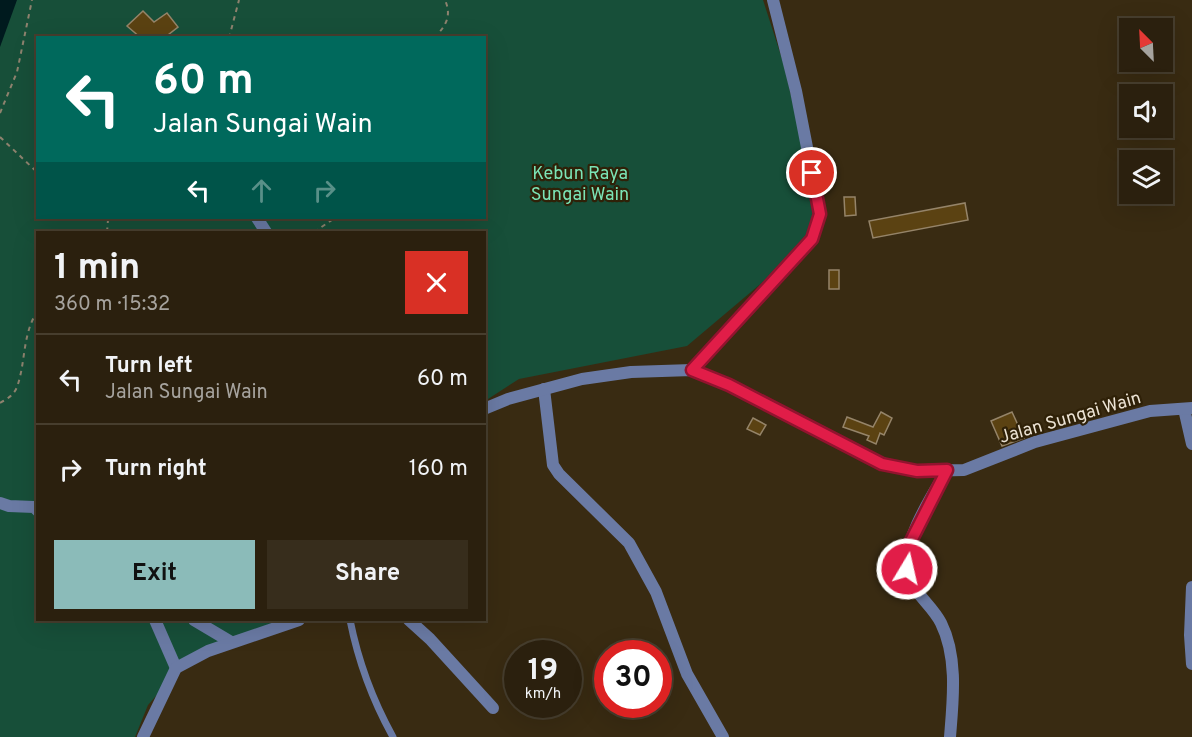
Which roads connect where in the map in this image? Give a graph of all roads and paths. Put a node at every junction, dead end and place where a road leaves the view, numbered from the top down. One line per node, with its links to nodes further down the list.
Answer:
1 (32, 0): 7 (path)
2 (239, 0): 5 (path)
3 (445, 0): 6 (path)
4 (773, 0): 16 (street)
5 (230, 36)
6 (436, 36)
7 (0, 113)
8 (0, 137): 9 (path)
9 (36, 171)
10 (96, 219): 12 (path)
11 (334, 219): 14 (path)
12 (108, 220): 13 (path)
13 (107, 231)
14 (316, 231)
15 (36, 313): 18 (path)
16 (692, 370): 17 (street, Jalan Sungai Wain); 22 (street, Jalan Sungai Wain)
17 (544, 390): 19 (street, Jalan Sungai Wain); 37 (street)
18 (0, 403)
19 (486, 408)
20 (1188, 409): 21 (street); 22 (street, Jalan Sungai Wain)
21 (1192, 444)
22 (947, 470): 38 (street)
23 (0, 503): 24 (street)
24 (36, 509)
25 (1192, 587): 32 (street)
26 (155, 621): 33 (street)
27 (196, 621): 31 (street)
28 (295, 621): 31 (street)
29 (350, 621): 36 (lane)
30 (410, 621): 34 (street)
31 (231, 642): 33 (street)
32 (1192, 664)
33 (176, 668): 35 (street)
34 (493, 708)
35 (143, 737)
36 (393, 737)
37 (723, 737)
38 (950, 737)

